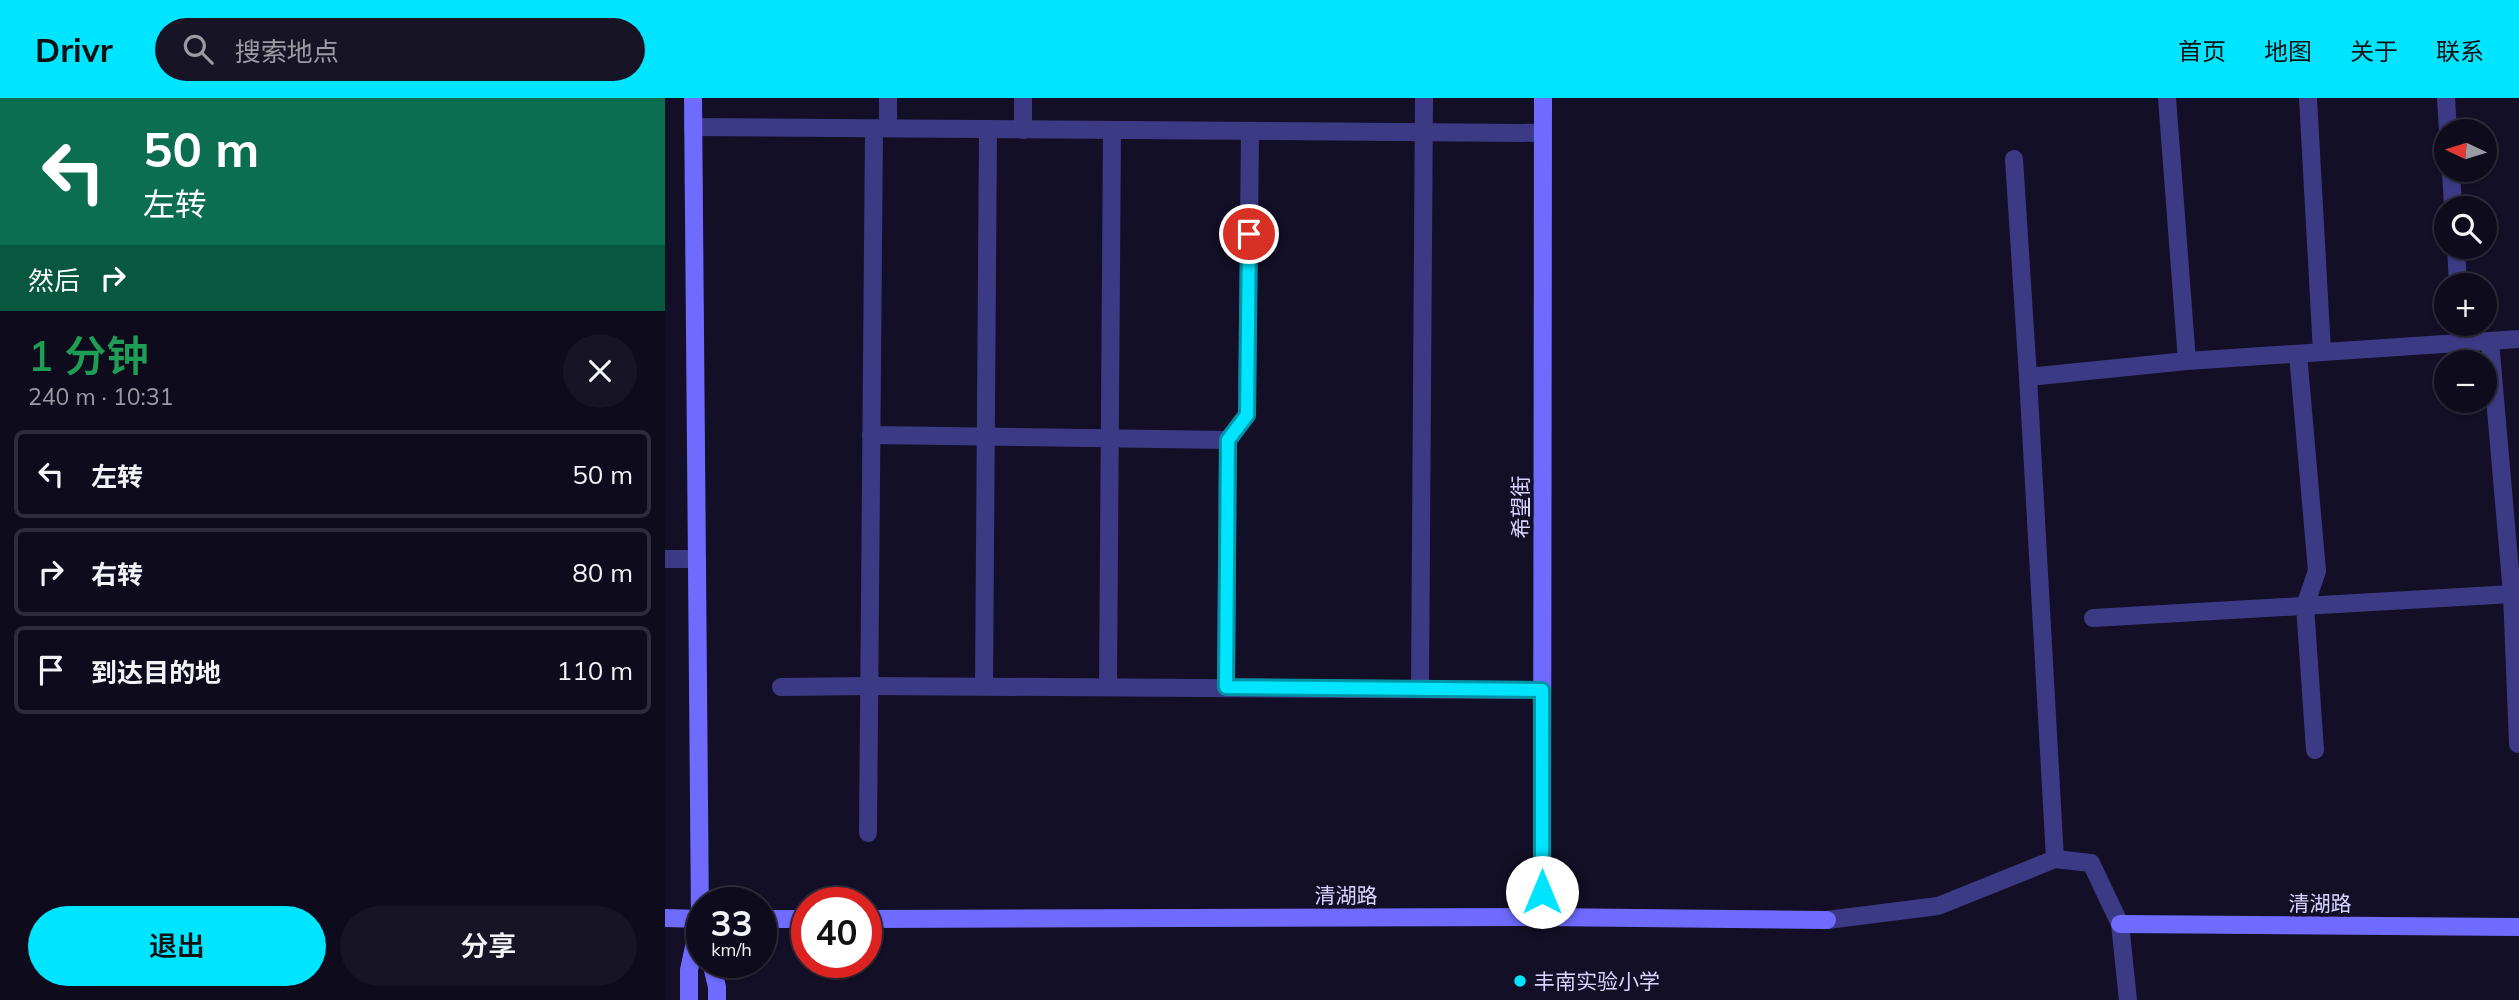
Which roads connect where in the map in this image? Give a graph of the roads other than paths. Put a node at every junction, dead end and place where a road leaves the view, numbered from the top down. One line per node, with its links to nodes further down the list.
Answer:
1 (693, 98): 10 (street)
2 (888, 98): 11 (street)
3 (1023, 98): 13 (street)
4 (1424, 98): 17 (street)
5 (1543, 98): 16 (street, 希望街)
6 (2167, 98): 25 (street)
7 (2308, 98): 23 (street)
8 (2446, 98): 9 (street)
9 (2447, 119)
10 (693, 127): 11 (street); 32 (street)
11 (881, 129): 12 (street); 27 (street)
12 (988, 129): 13 (street); 28 (street)
13 (1023, 130): 14 (street)
14 (1112, 130): 15 (street); 29 (street)
15 (1250, 131): 17 (street); 30 (street)
16 (1543, 133): 17 (street); 42 (street, 希望街)
17 (1424, 134): 41 (street)
18 (2014, 159): 26 (street)
19 (2462, 336): 22 (street)
20 (2519, 339): 21 (street)
21 (2490, 341): 22 (street); 33 (street)
22 (2462, 343): 23 (street)
23 (2322, 352): 24 (street)
24 (2298, 354): 25 (street); 34 (street)
25 (2187, 361): 26 (street)
26 (2028, 377): 46 (street)
27 (871, 435): 28 (street); 36 (street)
28 (986, 437): 29 (street); 37 (street)
29 (1110, 439): 30 (street); 38 (street)
30 (1228, 440): 39 (street)
31 (665, 559): 32 (street)
32 (697, 559): 47 (street)
33 (2512, 594): 34 (street); 43 (street)
34 (2305, 606): 35 (street); 44 (street)
35 (2093, 618)
36 (869, 686): 37 (street); 40 (street); 45 (street)
37 (984, 686): 38 (street)
38 (1108, 687): 39 (street)
39 (1226, 687): 41 (street)
40 (781, 688)
41 (1420, 688): 42 (street)
42 (1542, 690): 48 (street, 希望街)
43 (2518, 744)
44 (2315, 750)
45 (867, 834)
46 (2055, 859): 48 (street, 清湖路); 52 (street)
47 (701, 887)
48 (1542, 917): 50 (street, 清湖路)
49 (665, 918): 51 (street)
50 (882, 919)
51 (686, 920)
52 (2120, 924): 53 (street, 清湖路); 58 (street)
53 (2519, 926)
54 (689, 978): 56 (street)
55 (715, 978): 57 (street)
56 (689, 1000)
57 (717, 1000)
58 (2128, 1000)

